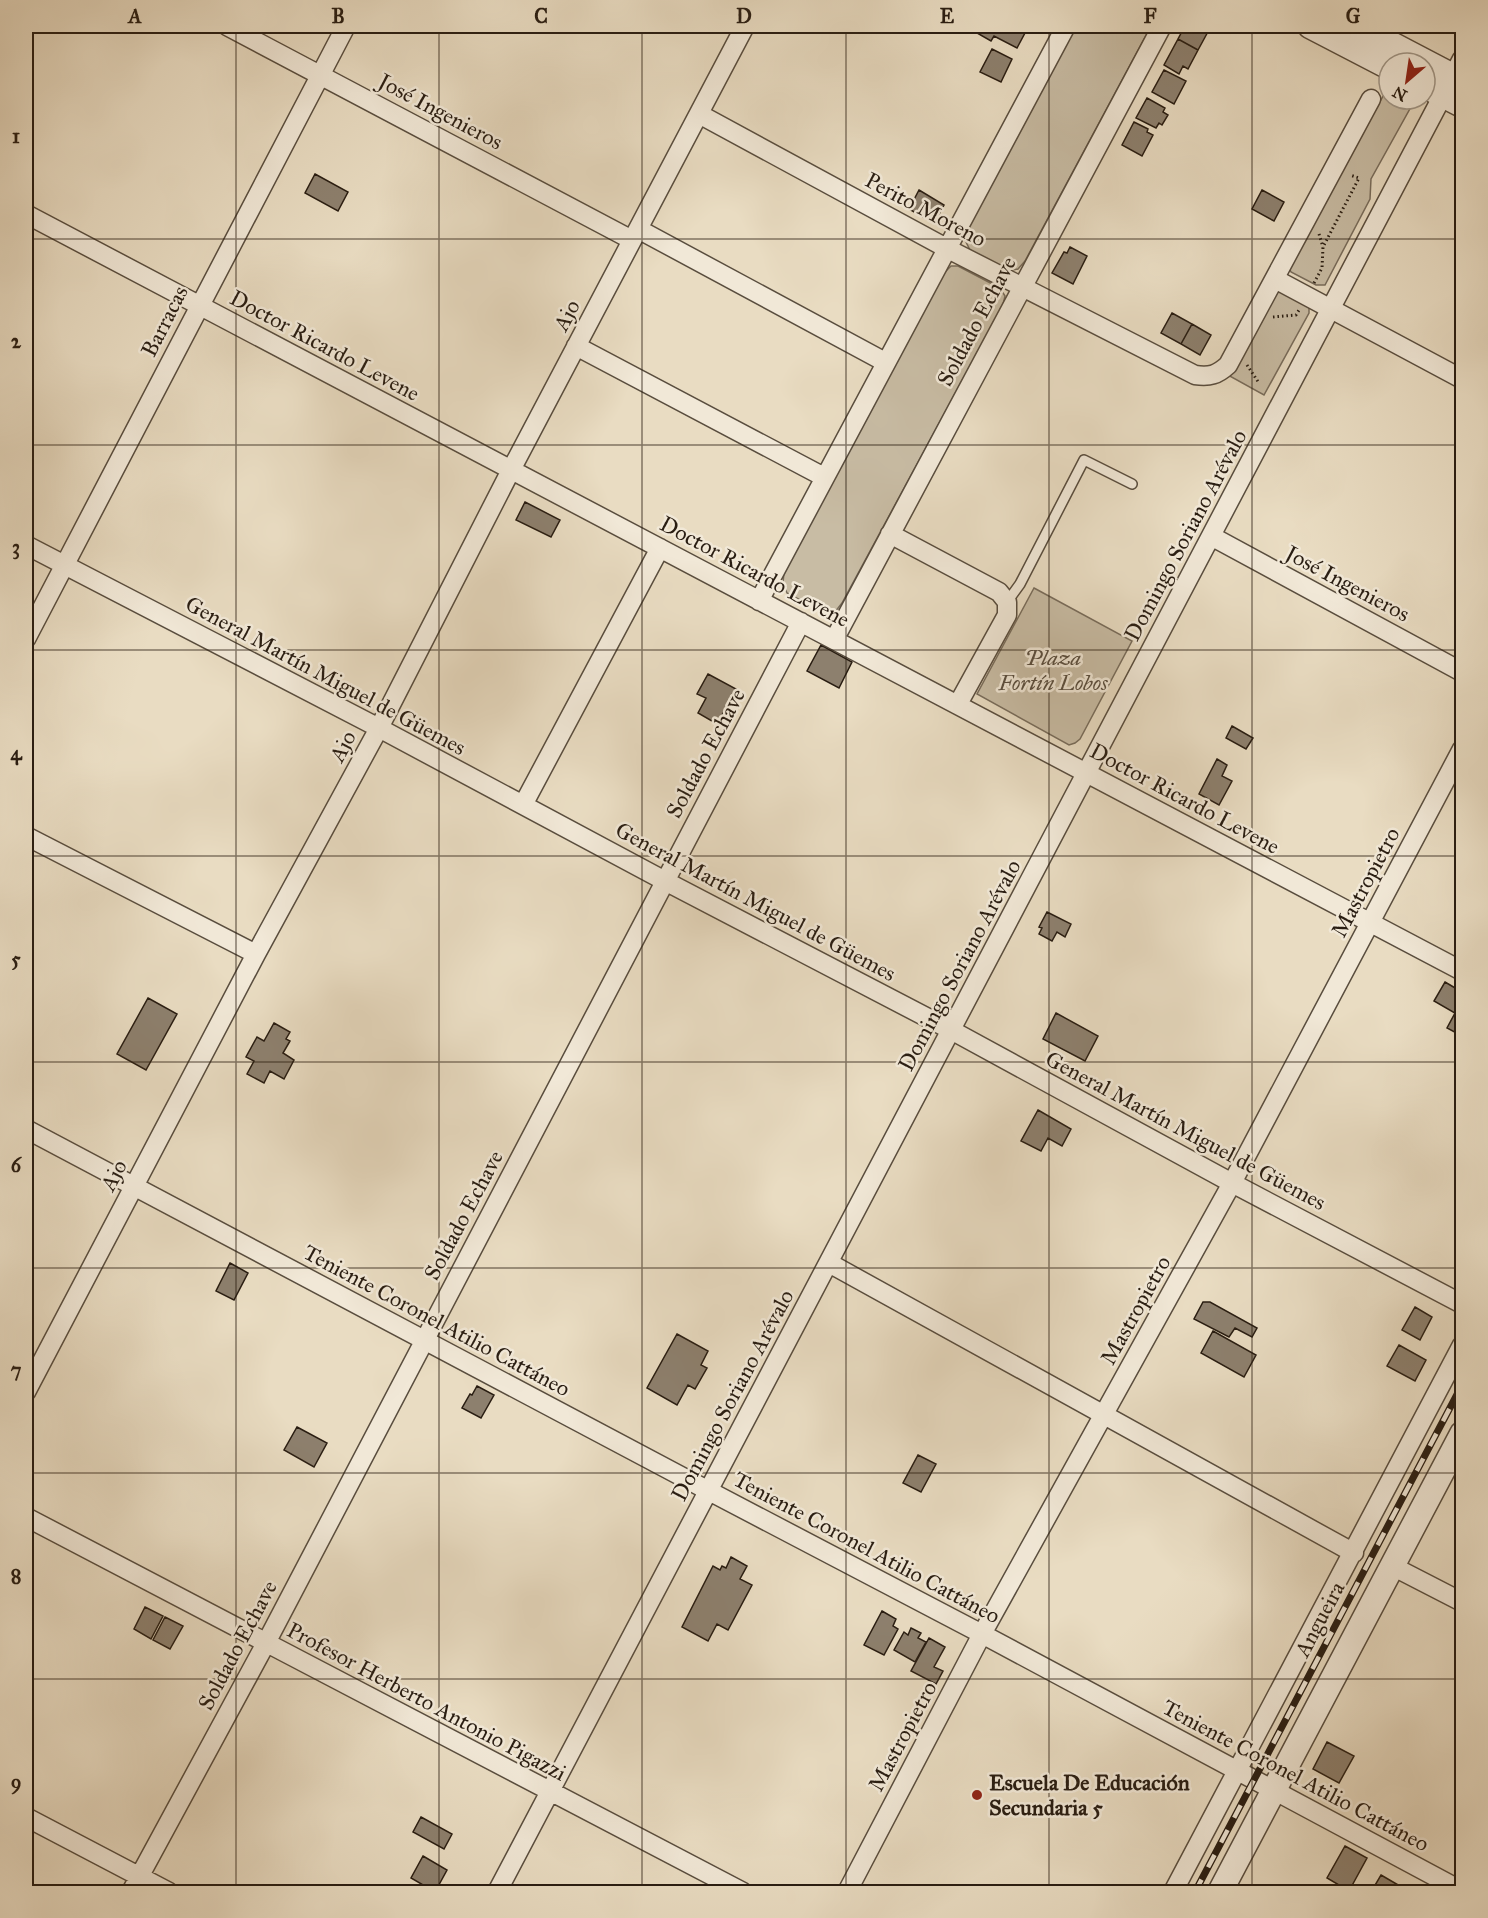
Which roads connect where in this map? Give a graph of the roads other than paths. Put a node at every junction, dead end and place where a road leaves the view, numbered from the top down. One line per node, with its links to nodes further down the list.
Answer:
1 (227, 26): 9 (street, José Ingenieros)
2 (346, 26): 9 (street, Barracas)
3 (745, 26): 12 (street, Ajo)
4 (1066, 26): 15 (street)
5 (1162, 26): 17 (street, Soldado Echave)
6 (1310, 26): 8 (street)
7 (1357, 26): 10 (street)
8 (1377, 61)
9 (320, 73): 14 (street, José Ingenieros); 18 (street, Barracas)
10 (1452, 84): 19 (street, Domingo Soriano Arévalo)
11 (1371, 99): 16 (street)
12 (699, 114): 14 (street, Ajo); 15 (street, Perito Moreno)
13 (26, 214): 18 (street, Doctor Ricardo Levene)
14 (635, 234): 20 (street, Ajo); 21 (street, José Ingenieros)
15 (948, 249): 17 (street, Perito Moreno); 21 (street)
16 (1275, 279): 17 (street, Perito Moreno); 19 (street)
17 (1022, 286): 26 (street, Soldado Echave)
18 (199, 306): 23 (street, Doctor Ricardo Levene); 30 (street, Barracas)
19 (1332, 308): 22 (street); 27 (street, Domingo Soriano Arévalo)
20 (576, 346): 23 (street, Ajo); 24 (street)
21 (885, 362): 24 (street)
22 (1462, 379)
23 (512, 470): 29 (street, Doctor Ricardo Levene); 38 (street, Ajo)
24 (824, 477): 31 (street)
25 (1132, 484): 32 (lane)
26 (890, 534): 32 (street); 35 (street, Soldado Echave)
27 (1211, 536): 36 (street, José Ingenieros); 40 (street, Domingo Soriano Arévalo)
28 (26, 546): 30 (street, General Martín Miguel de Güemes)
29 (660, 548): 31 (street, Doctor Ricardo Levene); 41 (street)
30 (63, 566): 34 (street, Barracas); 38 (street, General Martín Miguel de Güemes)
31 (759, 601): 33 (street, Doctor Ricardo Levene)
32 (1007, 602): 37 (street)
33 (801, 622): 35 (street, Doctor Ricardo Levene); 43 (street, Soldado Echave)
34 (26, 639)
35 (834, 640): 37 (street, Doctor Ricardo Levene)
36 (1462, 672)
37 (958, 704): 40 (street, Doctor Ricardo Levene)
38 (379, 728): 41 (street, General Martín Miguel de Güemes); 45 (street, Ajo)
39 (1462, 748): 44 (street, Mastropietro)
40 (1087, 773): 44 (street, Doctor Ricardo Levene); 47 (street, Domingo Soriano Arévalo)
41 (523, 805): 43 (street, General Martín Miguel de Güemes)
42 (26, 836): 45 (street)
43 (665, 881): 47 (street, General Martín Miguel de Güemes); 53 (street, Soldado Echave)
44 (1370, 922): 46 (street, Doctor Ricardo Levene); 49 (street, Mastropietro)
45 (256, 954): 50 (street, Ajo)
46 (1462, 971)
47 (951, 1030): 49 (street, General Martín Miguel de Güemes); 51 (street, Domingo Soriano Arévalo)
48 (26, 1129): 50 (street, Teniente Coronel Atilio Cattáneo)
49 (1232, 1183): 52 (street, General Martín Miguel de Güemes); 56 (street, Mastropietro)
50 (134, 1186): 53 (street, Teniente Coronel Atilio Cattáneo); 55 (street, Ajo)
51 (829, 1263): 56 (street); 58 (street, Domingo Soriano Arévalo)
52 (1462, 1304)
53 (424, 1341): 58 (street, Teniente Coronel Atilio Cattáneo); 64 (street, Soldado Echave)
54 (1462, 1345): 60 (street, Angueira)
55 (26, 1392)
56 (1105, 1415): 60 (street); 63 (street, Mastropietro)
57 (1462, 1434): 61 (street, Angueira)
58 (709, 1491): 63 (street, Teniente Coronel Atilio Cattáneo); 67 (street, Domingo Soriano Arévalo)
59 (26, 1517): 64 (street, Profesor Herberto Antonio Pigazzi)
60 (1354, 1552): 65 (street, Angueira)
61 (1392, 1566): 62 (street); 66 (street, Angueira)
62 (1462, 1602)
63 (982, 1634): 65 (street, Teniente Coronel Atilio Cattáneo); 74 (street, Mastropietro)
64 (266, 1643): 67 (street, Profesor Herberto Antonio Pigazzi); 69 (street, Soldado Echave)
65 (1238, 1772): 66 (street, Teniente Coronel Atilio Cattáneo); 75 (street, Angueira)
66 (1274, 1791): 70 (street, Teniente Coronel Atilio Cattáneo); 76 (street, Angueira)
67 (549, 1793): 72 (street, Domingo Soriano Arévalo); 73 (street, Profesor Herberto Antonio Pigazzi)
68 (26, 1817): 69 (street)
69 (135, 1885): 71 (street)
70 (1462, 1891)
71 (169, 1893)
72 (496, 1893)
73 (742, 1893)
74 (847, 1893)
75 (1173, 1893)
76 (1220, 1893)

